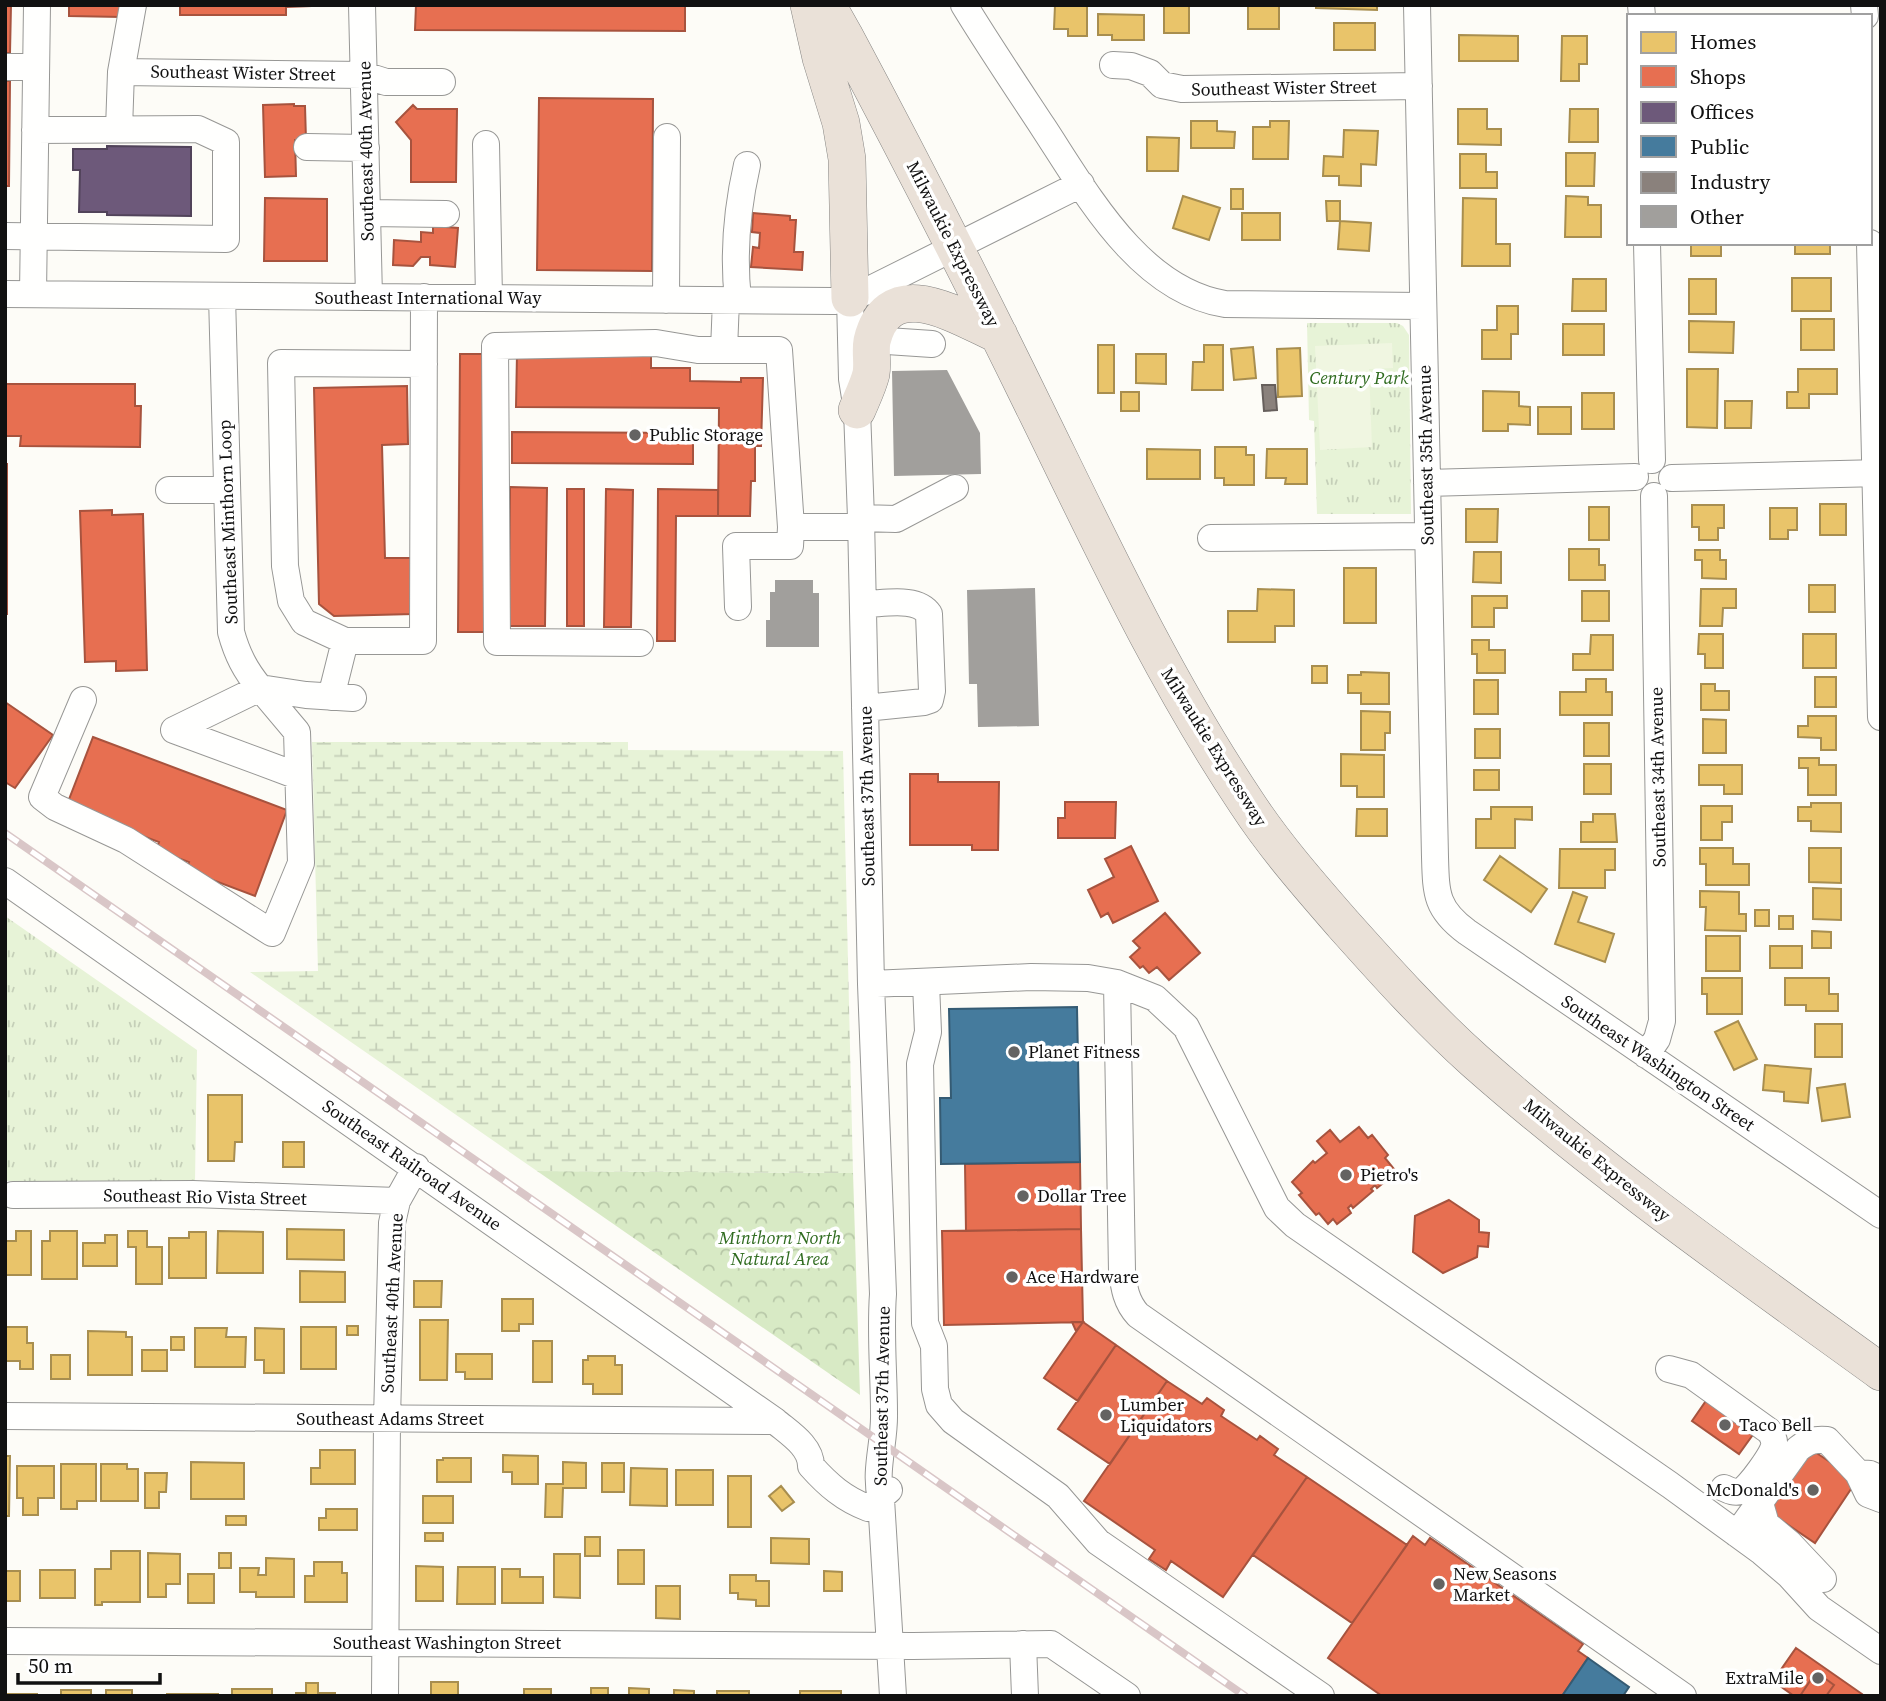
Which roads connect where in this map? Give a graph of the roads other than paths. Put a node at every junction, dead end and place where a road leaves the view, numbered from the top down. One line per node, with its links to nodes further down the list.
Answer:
1 (37, 5): 10 (street)
2 (133, 5): 11 (street)
3 (362, 5): 12 (street, Southeast 40th Avenue)
4 (809, 5): 36 (highway)
5 (827, 5): 29 (highway, Milwaukie Expressway)
6 (964, 5): 22 (street)
7 (1417, 5): 14 (street, Southeast 35th Avenue)
8 (1113, 65): 14 (street, Southeast Wister Street)
9 (5, 67): 10 (street)
10 (36, 67): 16 (street)
11 (121, 72): 12 (street, Southeast Wister Street); 15 (street)
12 (364, 75): 13 (street, Southeast Wister Street); 20 (street, Southeast 40th Avenue)
13 (442, 82)
14 (1419, 86): 39 (street, Southeast 35th Avenue)
15 (119, 129): 16 (street); 26 (street)
16 (35, 130): 26 (street)
17 (667, 137): 37 (street)
18 (486, 144): 35 (street)
19 (307, 147): 20 (street)
20 (366, 148): 23 (street, Southeast 40th Avenue)
21 (747, 164): 38 (street)
22 (1081, 184): 29 (street); 39 (street)
23 (367, 213): 24 (street); 33 (street, Southeast 40th Avenue)
24 (446, 214)
25 (5, 236): 26 (street)
26 (34, 237): 31 (street)
27 (1647, 245): 46 (street)
28 (1870, 245): 47 (street)
29 (956, 247): 36 (street); 40 (highway, Milwaukie Expressway)
30 (5, 294): 31 (street, Southeast International Way)
31 (33, 295): 32 (street, Southeast International Way)
32 (222, 296): 33 (street, Southeast International Way); 51 (street, Southeast Minthorn Loop)
33 (369, 297): 34 (street, Southeast International Way)
34 (424, 297): 35 (street, Southeast International Way); 44 (street)
35 (489, 298): 37 (street, Southeast International Way)
36 (850, 298): 38 (street, Southeast International Way); 45 (street, Southeast 37th Avenue)
37 (666, 300): 38 (street, Southeast International Way)
38 (732, 300): 43 (street)
39 (1423, 306): 48 (street, Southeast 35th Avenue)
40 (999, 335): 41 (highway); 77 (highway, Milwaukie Expressway)
41 (872, 340): 42 (street); 45 (highway)
42 (932, 344)
43 (724, 350): 54 (street); 60 (street)
44 (424, 364): 59 (street); 59 (street)
45 (857, 410): 53 (street, Southeast 37th Avenue)
46 (1644, 468): 48 (street); 49 (street)
47 (1878, 473): 49 (street); 64 (street)
48 (1427, 483): 55 (street, Southeast 35th Avenue)
49 (1663, 487): 71 (street, Southeast 34th Avenue)
50 (955, 488): 53 (street)
51 (227, 489): 52 (street); 61 (street, Southeast Minthorn Loop)
52 (169, 490)
53 (861, 523): 54 (street); 57 (street, Southeast 37th Avenue)
54 (791, 527): 58 (street)
55 (1428, 536): 56 (street); 67 (street, Southeast 35th Avenue)
56 (1211, 538)
57 (863, 604): 63 (street, Southeast 37th Avenue); 63 (street)
58 (738, 607)
59 (345, 641): 61 (street)
60 (640, 643)
61 (260, 688): 65 (street, Southeast Minthorn Loop); 65 (street)
62 (83, 700): 65 (street, Southeast Minthorn Loop)
63 (865, 708): 70 (street, Southeast 37th Avenue)
64 (1881, 717)
65 (298, 776)
66 (5, 881): 72 (street, Southeast Railroad Avenue)
67 (1440, 905): 71 (street, Southeast Washington Street)
68 (926, 983): 69 (street); 70 (street); 97 (street)
69 (1117, 983): 86 (street); 98 (street)
70 (871, 984): 83 (street, Southeast 37th Avenue)
71 (1646, 1055): 75 (street, Southeast Washington Street)
72 (416, 1167): 74 (street, Southeast 40th Avenue); 80 (street, Southeast Railroad Avenue)
73 (13, 1195): 74 (street, Southeast Rio Vista Street)
74 (397, 1201): 79 (street, Southeast 40th Avenue)
75 (1881, 1215)
76 (1669, 1369): 82 (street)
77 (1881, 1372)
78 (5, 1416): 79 (street, Southeast Adams Street)
79 (387, 1419): 80 (street, Southeast Adams Street); 89 (street, Southeast 40th Avenue)
80 (775, 1420): 83 (street, Southeast Railroad Avenue)
81 (1869, 1476): 84 (street); 85 (street)
82 (1724, 1489)
83 (881, 1499): 91 (street, Southeast 37th Avenue)
84 (1881, 1499)
85 (1760, 1503): 86 (street); 87 (street)
86 (1737, 1534): 92 (street)
87 (1824, 1579)
88 (5, 1641): 89 (street, Southeast Washington Street)
89 (386, 1642): 91 (street, Southeast Washington Street); 93 (street, Southeast 40th Avenue)
90 (1023, 1644): 91 (street, Southeast Washington Street); 95 (street); 96 (street, Southeast Washington Street)
91 (890, 1645): 94 (street, Southeast 37th Avenue)
92 (1881, 1651)
93 (385, 1696)
94 (893, 1696)
95 (1025, 1696)
96 (1127, 1696)
97 (1321, 1696)
98 (1683, 1696)

